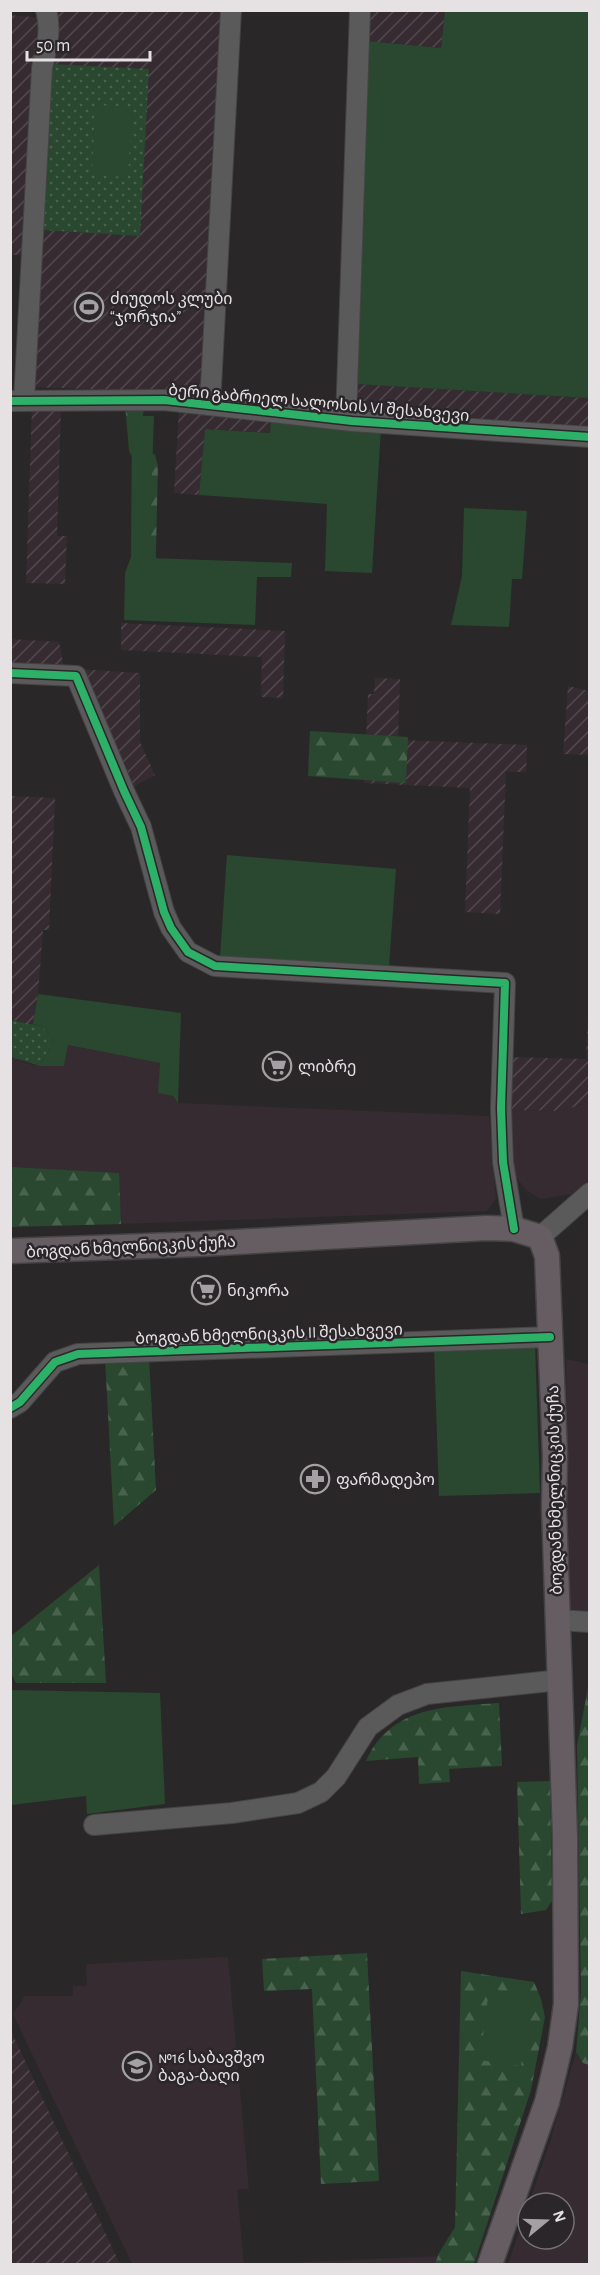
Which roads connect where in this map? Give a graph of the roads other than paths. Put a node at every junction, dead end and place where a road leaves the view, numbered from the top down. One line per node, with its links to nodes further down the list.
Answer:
1 (46, 10): 4 (street)
2 (231, 10): 5 (street)
3 (360, 10): 6 (street)
4 (17, 401): 5 (street, ბერი გაბრიელ სალოსის VI შესახვევი)
5 (210, 405): 6 (street, ბერი გაბრიელ სალოსის VI შესახვევი)
6 (346, 420): 7 (street, ბერი გაბრიელ სალოსის VI შესახვევი)
7 (590, 437)
8 (10, 673): 10 (street)
9 (590, 1193): 11 (street)
10 (514, 1229): 11 (main road, ბოგდან ხმელნიცკის ქუჩა); 12 (main road, ბოგდან ხმელნიცკის ქუჩა)
11 (540, 1237): 13 (main road, ბოგდან ხმელნიცკის ქუჩა)
12 (10, 1251)
13 (550, 1337): 14 (street, ბოგდან ხმელნიცკის II შესახვევი); 15 (main road, ბოგდან ხმელნიცკის ქუჩა)
14 (10, 1408)
15 (558, 1620): 16 (street); 17 (main road, ბოგდან ხმელნიცკის ქუჩა)
16 (590, 1622)
17 (560, 1680): 18 (street); 19 (main road, ბოგდან ხმელნიცკის ქუჩა)
18 (94, 1826)
19 (490, 2265)

